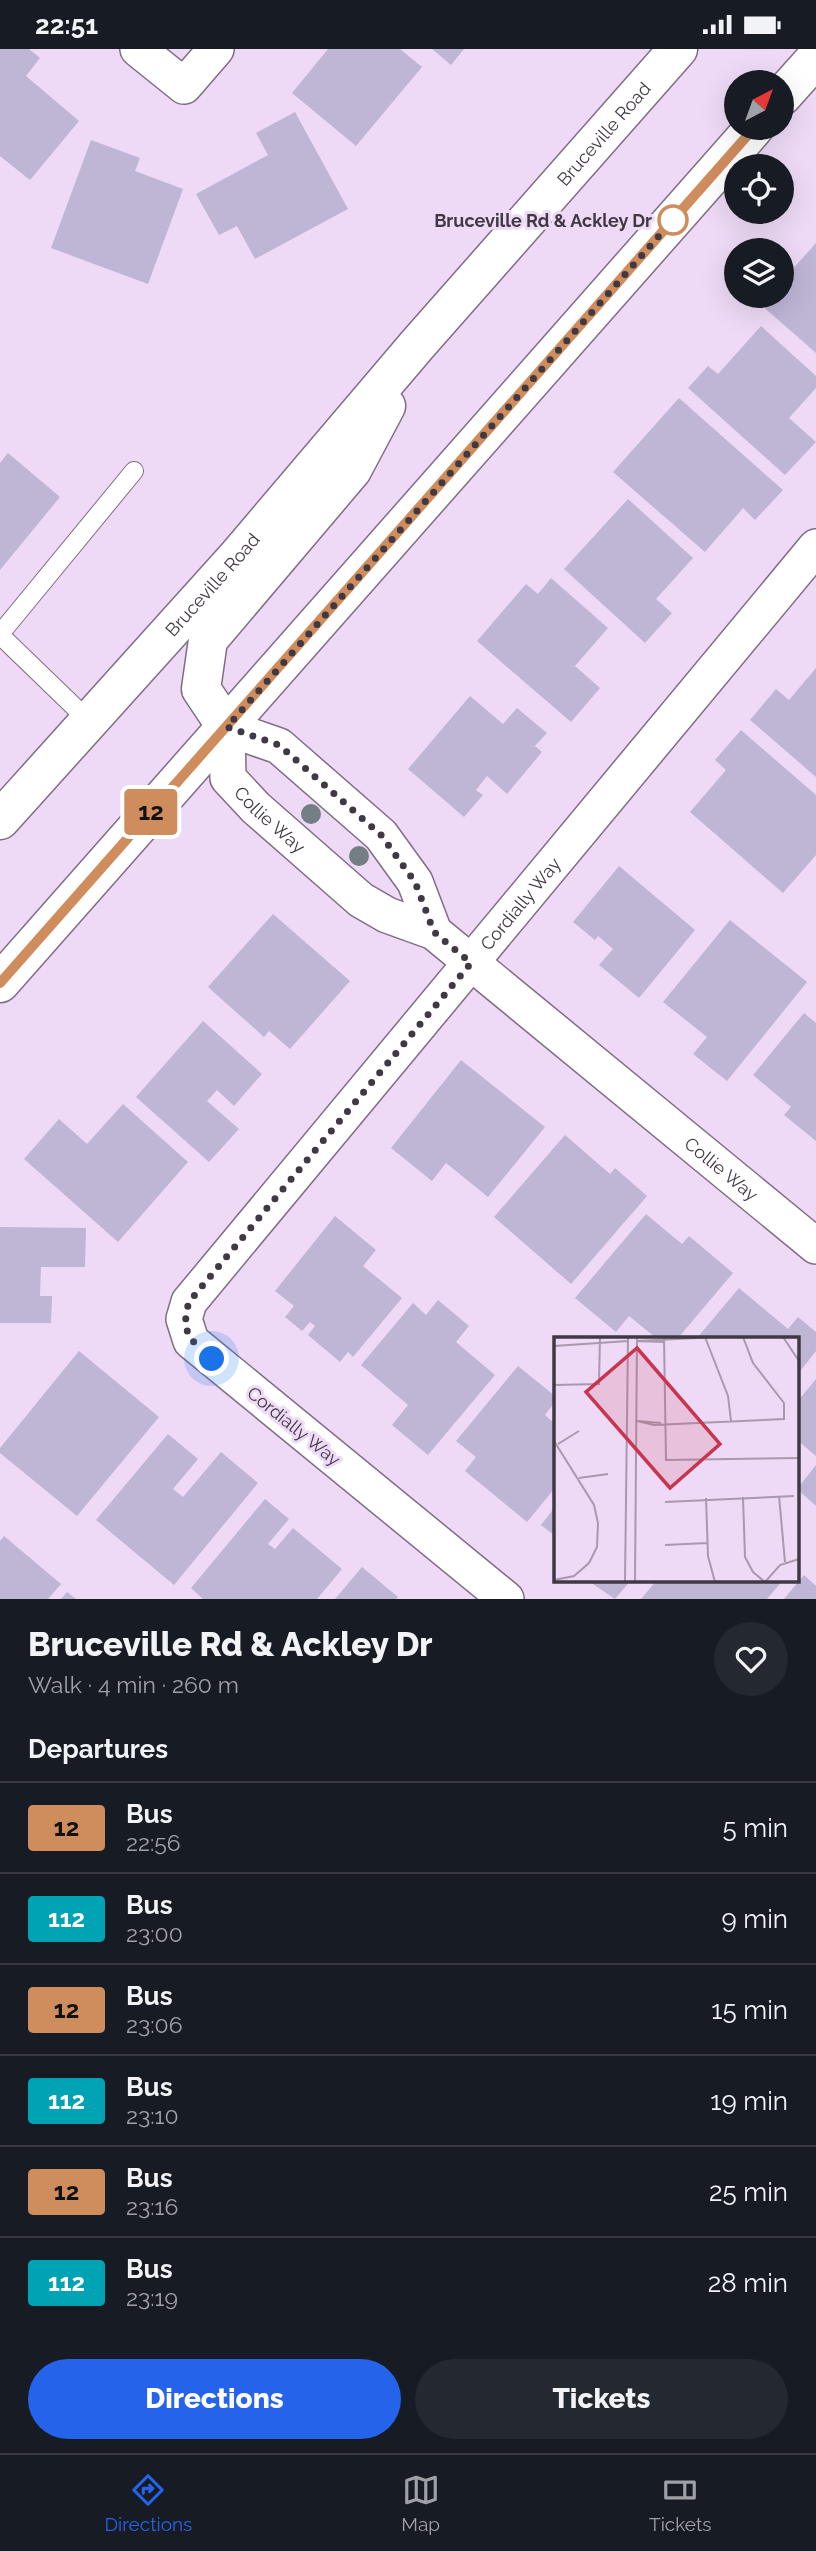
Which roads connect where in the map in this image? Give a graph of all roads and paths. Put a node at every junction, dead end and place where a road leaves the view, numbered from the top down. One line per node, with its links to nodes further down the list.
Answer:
1 (138, 49): 2 (street)
2 (216, 49)
3 (678, 49): 7 (main road, Bruceville Road)
4 (816, 58): 5 (main road)
5 (794, 83)
6 (743, 140): 12 (main road)
7 (417, 345): 11 (main road, Bruceville Road); 12 (main road, Bruceville Road)
8 (134, 471): 10 (lane)
9 (816, 547): 15 (street, Cordially Way)
10 (0, 634): 11 (lane)
11 (89, 721): 13 (main road, Bruceville Road)
12 (227, 727): 14 (street, Collie Way); 14 (street, Collie Way); 16 (main road)
13 (0, 820)
14 (434, 932): 15 (street, Collie Way)
15 (471, 963): 17 (street, Collie Way); 18 (street, Cordially Way)
16 (0, 983)
17 (816, 1246)
18 (506, 1599)

